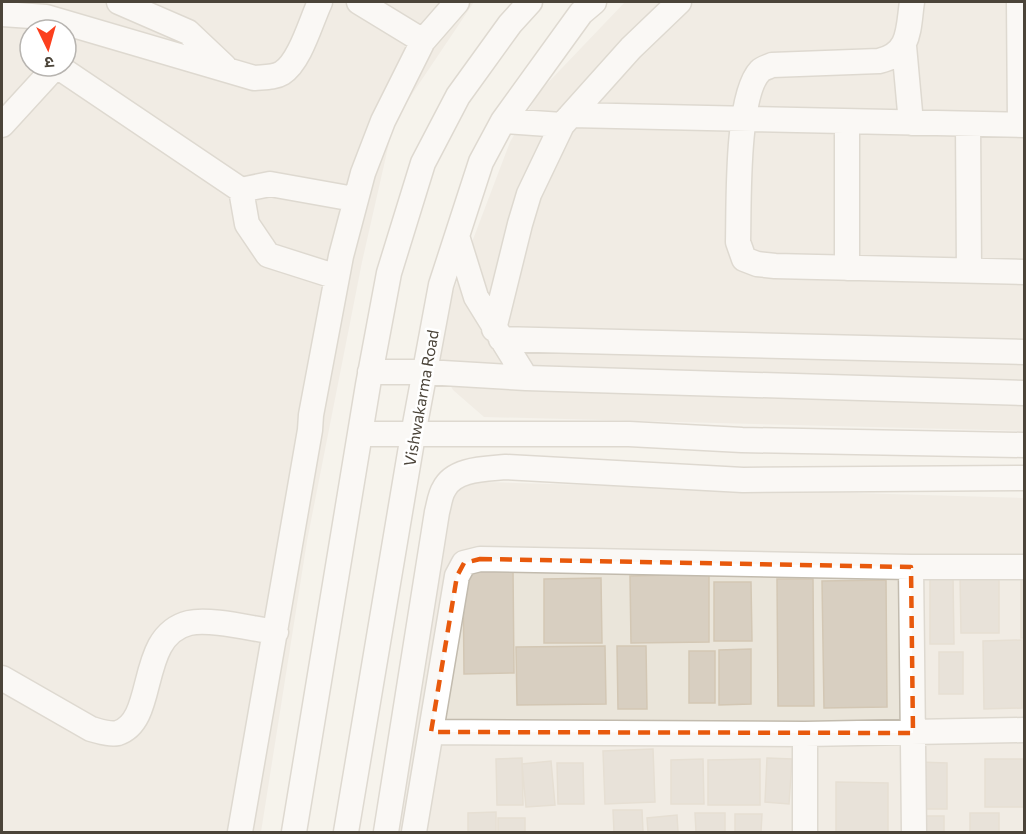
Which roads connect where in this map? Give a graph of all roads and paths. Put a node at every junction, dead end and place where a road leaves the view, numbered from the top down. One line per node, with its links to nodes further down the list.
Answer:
1 (119, 2): 14 (street)
2 (320, 2): 14 (street)
3 (359, 2): 12 (street)
4 (457, 2): 12 (street)
5 (530, 2): 34 (street)
6 (594, 2): 19 (street, Vishwakarma Road)
7 (679, 2): 18 (street)
8 (912, 2): 13 (street)
9 (1019, 2): 24 (street)
10 (41, 9): 11 (street); 14 (street)
11 (2, 14)
12 (423, 41): 26 (street)
13 (904, 46): 17 (street); 21 (street)
14 (228, 70)
15 (45, 78): 23 (street)
16 (74, 78): 25 (street)
17 (742, 119): 18 (street); 20 (street); 28 (street)
18 (566, 120): 19 (street); 32 (street)
19 (503, 121): 27 (street, Vishwakarma Road)
20 (847, 122): 21 (street); 28 (street)
21 (911, 123): 22 (street)
22 (968, 124): 24 (street); 29 (street)
23 (2, 125)
24 (1022, 125)
25 (241, 190): 26 (street); 31 (street)
26 (354, 199): 31 (street)
27 (457, 236): 32 (street); 35 (street, Vishwakarma Road)
28 (847, 268): 29 (street)
29 (969, 270): 30 (street)
30 (1024, 272)
31 (337, 277): 46 (street)
32 (497, 334): 33 (street); 36 (street)
33 (1024, 352)
34 (370, 372): 35 (street); 38 (street)
35 (426, 372): 36 (street); 39 (street, Vishwakarma Road)
36 (526, 378): 37 (street)
37 (1024, 393)
38 (360, 434): 39 (street); 53 (street)
39 (413, 435): 40 (street); 54 (street, Vishwakarma Road)
40 (742, 440): 41 (street); 43 (street)
41 (1024, 445)
42 (1024, 478): 43 (street)
43 (743, 480): 55 (street)
44 (911, 567): 45 (street); 49 (street); 50 (street)
45 (1024, 567)
46 (276, 632): 47 (street); 52 (street)
47 (2, 678)
48 (1024, 730): 50 (street)
49 (431, 732): 51 (street); 56 (street)
50 (913, 733): 51 (street); 58 (street)
51 (805, 734): 57 (street)
52 (240, 832)
53 (294, 832)
54 (346, 832)
55 (386, 832)
56 (414, 832)
57 (806, 832)
58 (914, 832)

